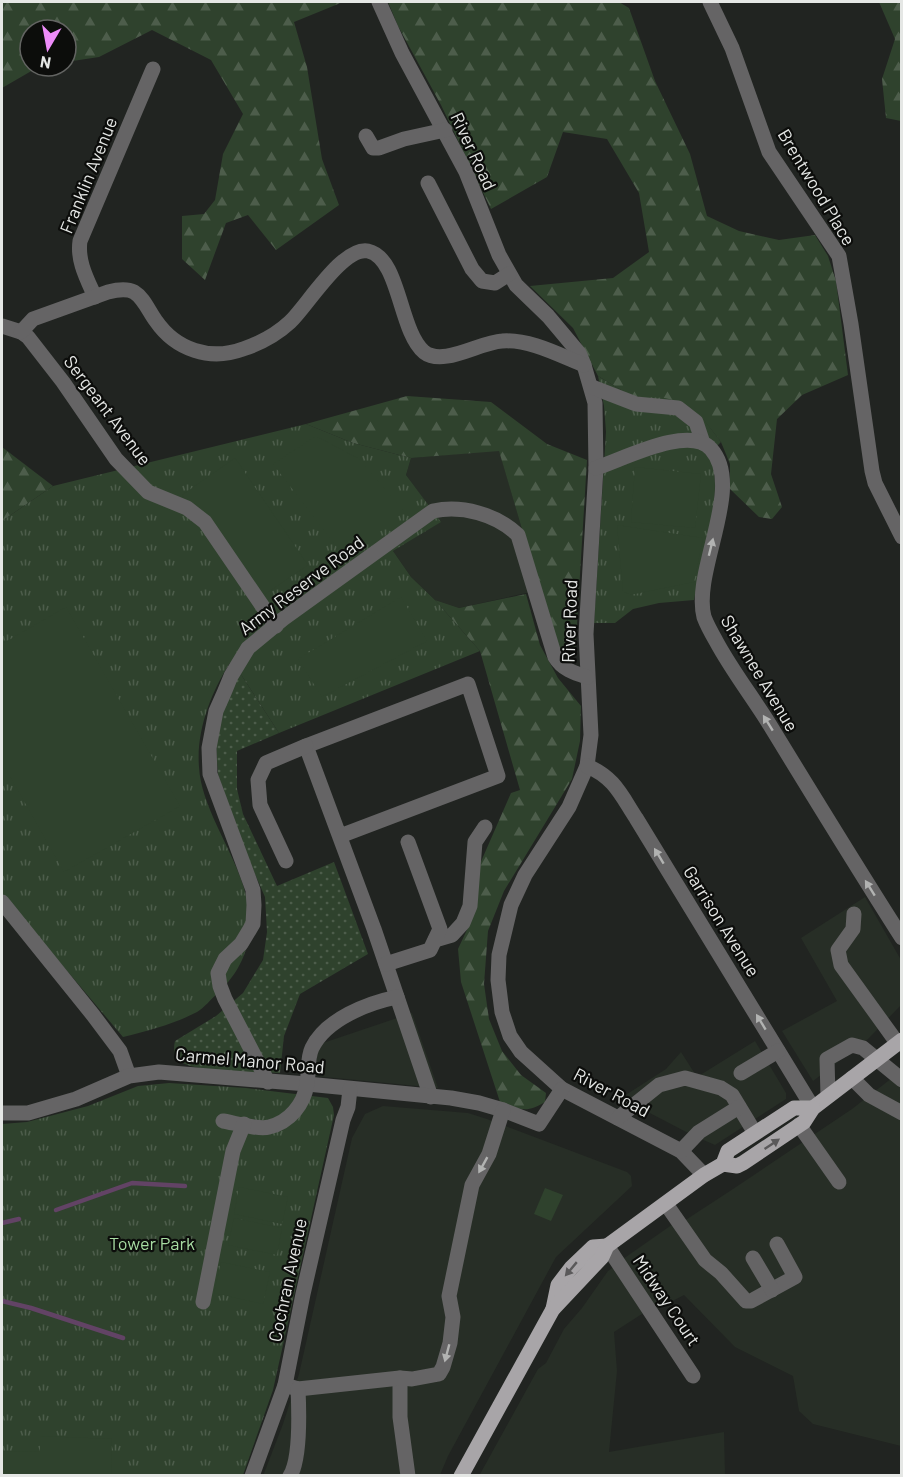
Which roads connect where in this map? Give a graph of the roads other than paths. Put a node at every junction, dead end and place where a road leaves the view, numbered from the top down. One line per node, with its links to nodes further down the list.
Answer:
1 (379, 2): 4 (street, River Road)
2 (710, 2): 15 (street, Brentwood Place)
3 (153, 69): 8 (street, Franklin Avenue)
4 (445, 130): 5 (street); 7 (street, River Road)
5 (366, 136)
6 (428, 183): 7 (street)
7 (509, 274): 11 (street, River Road)
8 (95, 297): 10 (street); 11 (street)
9 (2, 326): 10 (street, Sergeant Avenue)
10 (21, 332): 16 (street, Sergeant Avenue)
11 (584, 365): 12 (street, River Road)
12 (592, 387): 13 (street, Shawnee Avenue); 14 (street, River Road)
13 (703, 443): 14 (street); 26 (street, Shawnee Avenue, one-way to 13)
14 (596, 468): 17 (street, River Road)
15 (902, 537)
16 (276, 626): 17 (street, Army Reserve Road); 37 (street, Army Reserve Road)
17 (587, 677): 19 (street, River Road)
18 (306, 746): 21 (street); 21 (street); 23 (street)
19 (587, 766): 31 (street, Garrison Avenue, one-way to 19); 40 (street, River Road)
20 (485, 827): 27 (street)
21 (340, 836): 28 (street)
22 (408, 842): 27 (street)
23 (286, 861)
24 (2, 902): 34 (street)
25 (854, 914): 30 (street)
26 (902, 938)
27 (435, 940): 28 (street)
28 (386, 964): 29 (street)
29 (397, 997): 38 (street); 42 (street)
30 (900, 1042): 32 (main road)
31 (778, 1052): 33 (street); 44 (street, Garrison Avenue)
32 (877, 1060): 35 (main road); 36 (street); 41 (street)
33 (741, 1073)
34 (129, 1076): 37 (street, Carmel Manor Road); 46 (street, Carmel Manor Road)
35 (852, 1078): 41 (main road); 47 (street)
36 (902, 1080)
37 (268, 1082): 38 (street, Carmel Manor Road)
38 (307, 1084): 39 (street, Carmel Manor Road); 50 (street)
39 (350, 1089): 42 (street, Carmel Manor Road); 65 (street, Cochran Avenue)
40 (562, 1089): 45 (street, Carmel Manor Road); 48 (street, River Road)
41 (828, 1096): 44 (main road)
42 (431, 1097): 45 (street, Carmel Manor Road)
43 (740, 1107): 48 (street); 52 (street); 53 (street)
44 (813, 1108): 51 (main road); 52 (main road)
45 (503, 1110): 64 (street, one-way to 64)
46 (2, 1113)
47 (902, 1113)
48 (618, 1118): 53 (street, River Road)
49 (223, 1121): 50 (street)
50 (244, 1124): 62 (street)
51 (800, 1125): 54 (main road, one-way to 51); 56 (street)
52 (755, 1133): 54 (main road)
53 (681, 1151): 55 (street, River Road)
54 (723, 1164): 55 (main road)
55 (704, 1175): 57 (main road)
56 (839, 1182)
57 (666, 1204): 59 (main road); 61 (street)
58 (777, 1244): 61 (street)
59 (607, 1246): 63 (street, Midway Court); 69 (main road)
60 (753, 1258): 61 (street)
61 (772, 1290)
62 (203, 1302)
63 (693, 1376)
64 (400, 1378): 65 (street); 68 (street)
65 (291, 1387): 66 (street, Cochran Avenue); 67 (street)
66 (252, 1476)
67 (290, 1476)
68 (408, 1476)
69 (461, 1476)

